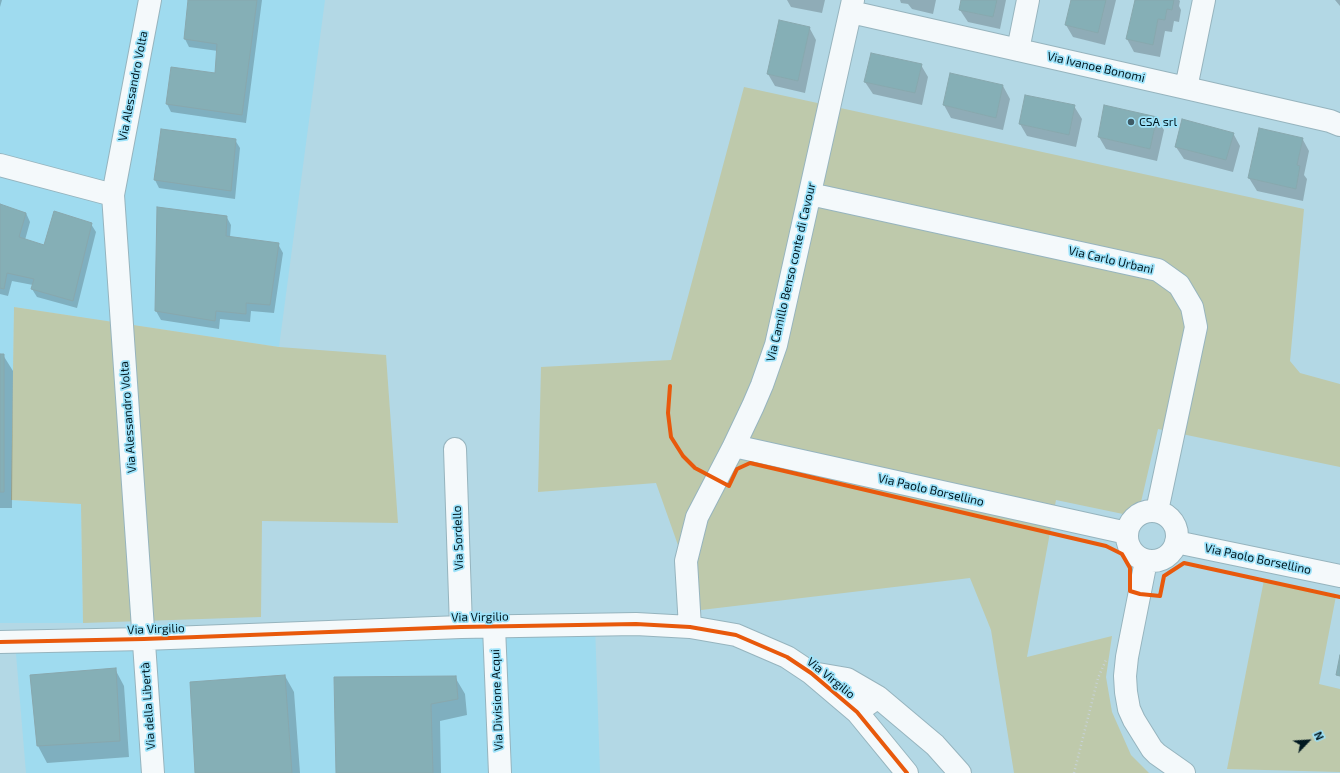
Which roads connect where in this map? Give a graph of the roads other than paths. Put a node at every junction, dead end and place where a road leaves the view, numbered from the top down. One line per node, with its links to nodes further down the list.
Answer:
1 (150, 0): 10 (street, Via Alessandro Volta)
2 (1028, 0): 5 (street)
3 (1204, 0): 6 (street)
4 (852, 6): 5 (street, Via Ivanoe Bonomi); 9 (street, Via Camillo Benso conte di Cavour)
5 (1018, 50): 6 (street, Via Ivanoe Bonomi)
6 (1186, 88): 7 (street, Via Ivanoe Bonomi)
7 (1340, 124)
8 (0, 165): 10 (street)
9 (810, 194): 11 (street, Via Camillo Benso conte di Cavour); 13 (street, Via Carlo Urbani)
10 (113, 195): 21 (street, Via Alessandro Volta)
11 (734, 446): 14 (street, Via Paolo Borsellino); 20 (street, Via Camillo Benso conte di Cavour)
12 (455, 449): 18 (street, Via Sordello)
13 (1157, 511): 14 (street); 15 (street)
14 (1127, 533): 16 (street)
15 (1176, 542): 16 (street); 17 (street, Via Paolo Borsellino)
16 (1146, 561): 30 (street)
17 (1340, 576)
18 (461, 627): 19 (street, Via Virgilio); 21 (street, Via Virgilio)
19 (494, 627): 20 (street, Via Virgilio); 27 (street, Via Divisione Acqui)
20 (690, 627): 23 (street, Via Virgilio)
21 (144, 639): 22 (street, Via Virgilio); 26 (street, Via della Libertà)
22 (0, 642)
23 (811, 673): 24 (street); 25 (street, Via Virgilio)
24 (878, 697): 25 (street, Via Virgilio); 29 (street)
25 (857, 712): 28 (street, Via Virgilio)
26 (153, 773)
27 (500, 773)
28 (907, 773)
29 (960, 773)
30 (1184, 773)

